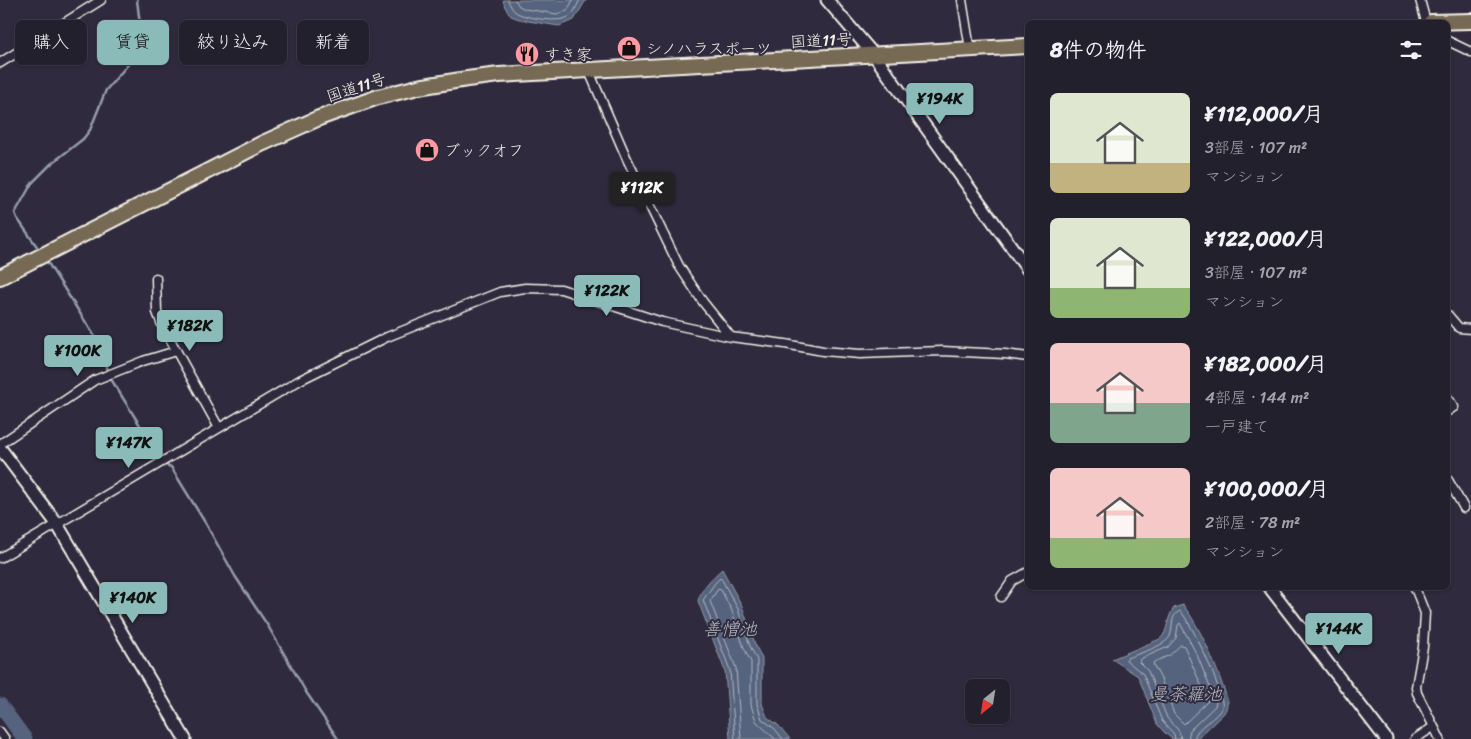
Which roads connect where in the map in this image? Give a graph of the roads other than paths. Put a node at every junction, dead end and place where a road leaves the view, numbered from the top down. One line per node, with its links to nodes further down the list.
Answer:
1 (101, 0): 13 (street)
2 (828, 0): 12 (street)
3 (962, 0): 10 (street)
4 (1420, 0): 5 (street)
5 (1425, 20)
6 (1471, 21): 7 (highway)
7 (1450, 22)
8 (1450, 42): 11 (street)
9 (1025, 46): 10 (highway, 国道11号)
10 (970, 49): 12 (highway, 国道11号)
11 (1471, 52)
12 (874, 55): 14 (highway, 国道11号); 15 (street)
13 (0, 63)
14 (589, 71): 16 (highway, 国道11号); 20 (street)
15 (1025, 266)
16 (0, 277)
17 (156, 278): 21 (street)
18 (1450, 317): 19 (street)
19 (1471, 329)
20 (731, 337): 22 (street); 23 (street)
21 (176, 351): 23 (street); 24 (street)
22 (1025, 357)
23 (219, 428): 27 (street)
24 (0, 446): 27 (street)
25 (1450, 484): 26 (street)
26 (1464, 508)
27 (57, 524): 28 (street); 36 (street)
28 (0, 558)
29 (1025, 574): 32 (street)
30 (1272, 590): 37 (street)
31 (1417, 590): 33 (street)
32 (1002, 597)
33 (1433, 727): 38 (street); 39 (street)
34 (0, 732): 35 (street)
35 (5, 739)
36 (184, 739)
37 (1386, 739)
38 (1415, 739)
39 (1440, 739)

